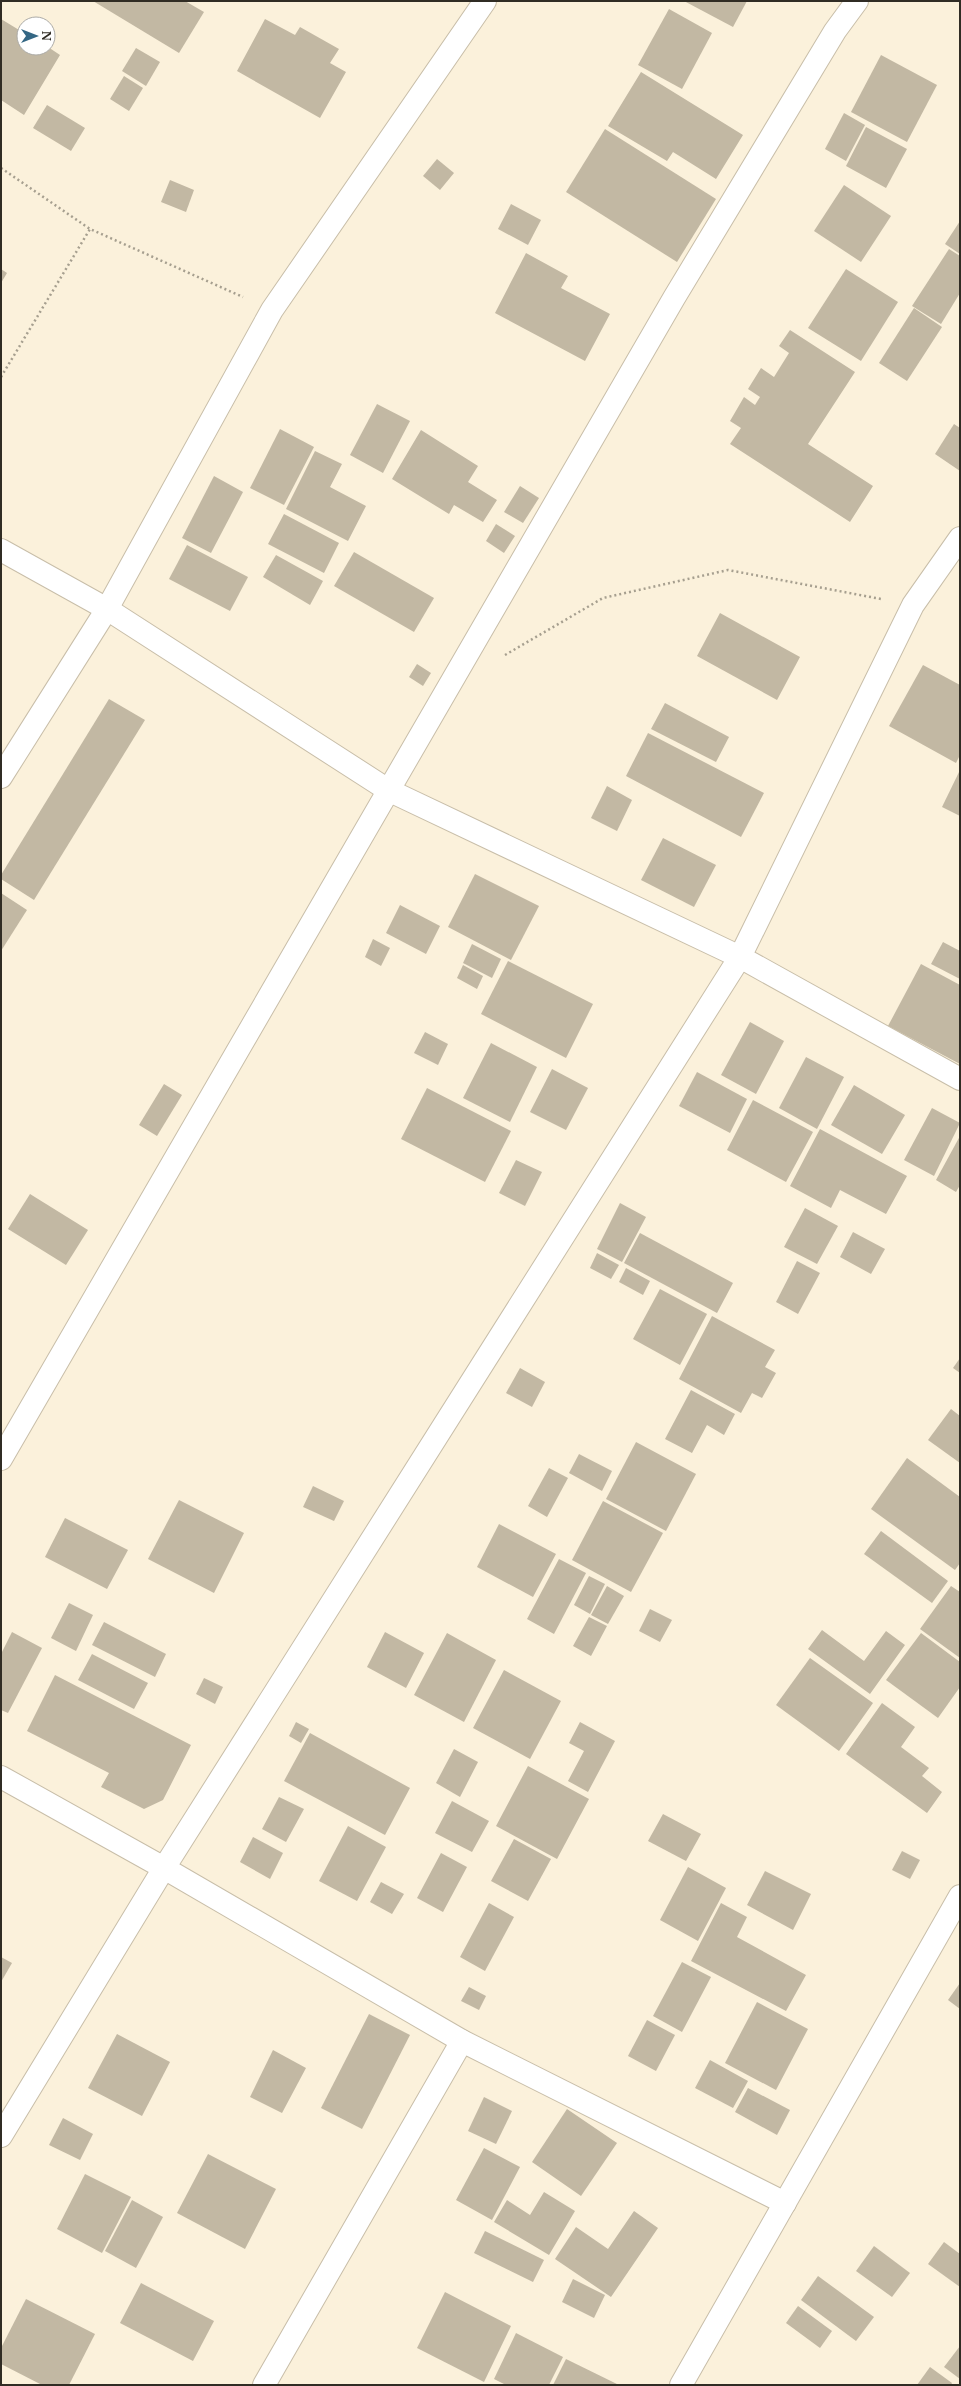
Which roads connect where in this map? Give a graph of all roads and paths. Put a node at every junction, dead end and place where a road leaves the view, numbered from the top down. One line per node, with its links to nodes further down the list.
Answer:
1 (856, 1): 13 (street)
2 (477, 4): 5 (street)
3 (1, 168): 4 (path)
4 (90, 229): 5 (path); 6 (path)
5 (272, 310): 10 (street)
6 (1, 378)
7 (960, 538): 9 (street)
8 (1, 550): 10 (street)
9 (913, 605): 11 (path); 14 (street)
10 (107, 609): 12 (street); 13 (street)
11 (498, 658)
12 (1, 777)
13 (388, 790): 14 (street); 16 (street)
14 (740, 958): 15 (street); 18 (street)
15 (960, 1079)
16 (1, 1459)
17 (1, 1777): 18 (street)
18 (164, 1868): 20 (street); 21 (street)
19 (960, 1896): 22 (street)
20 (462, 2041): 22 (street); 23 (street)
21 (1, 2136)
22 (785, 2203): 24 (street)
23 (264, 2385)
24 (681, 2385)

